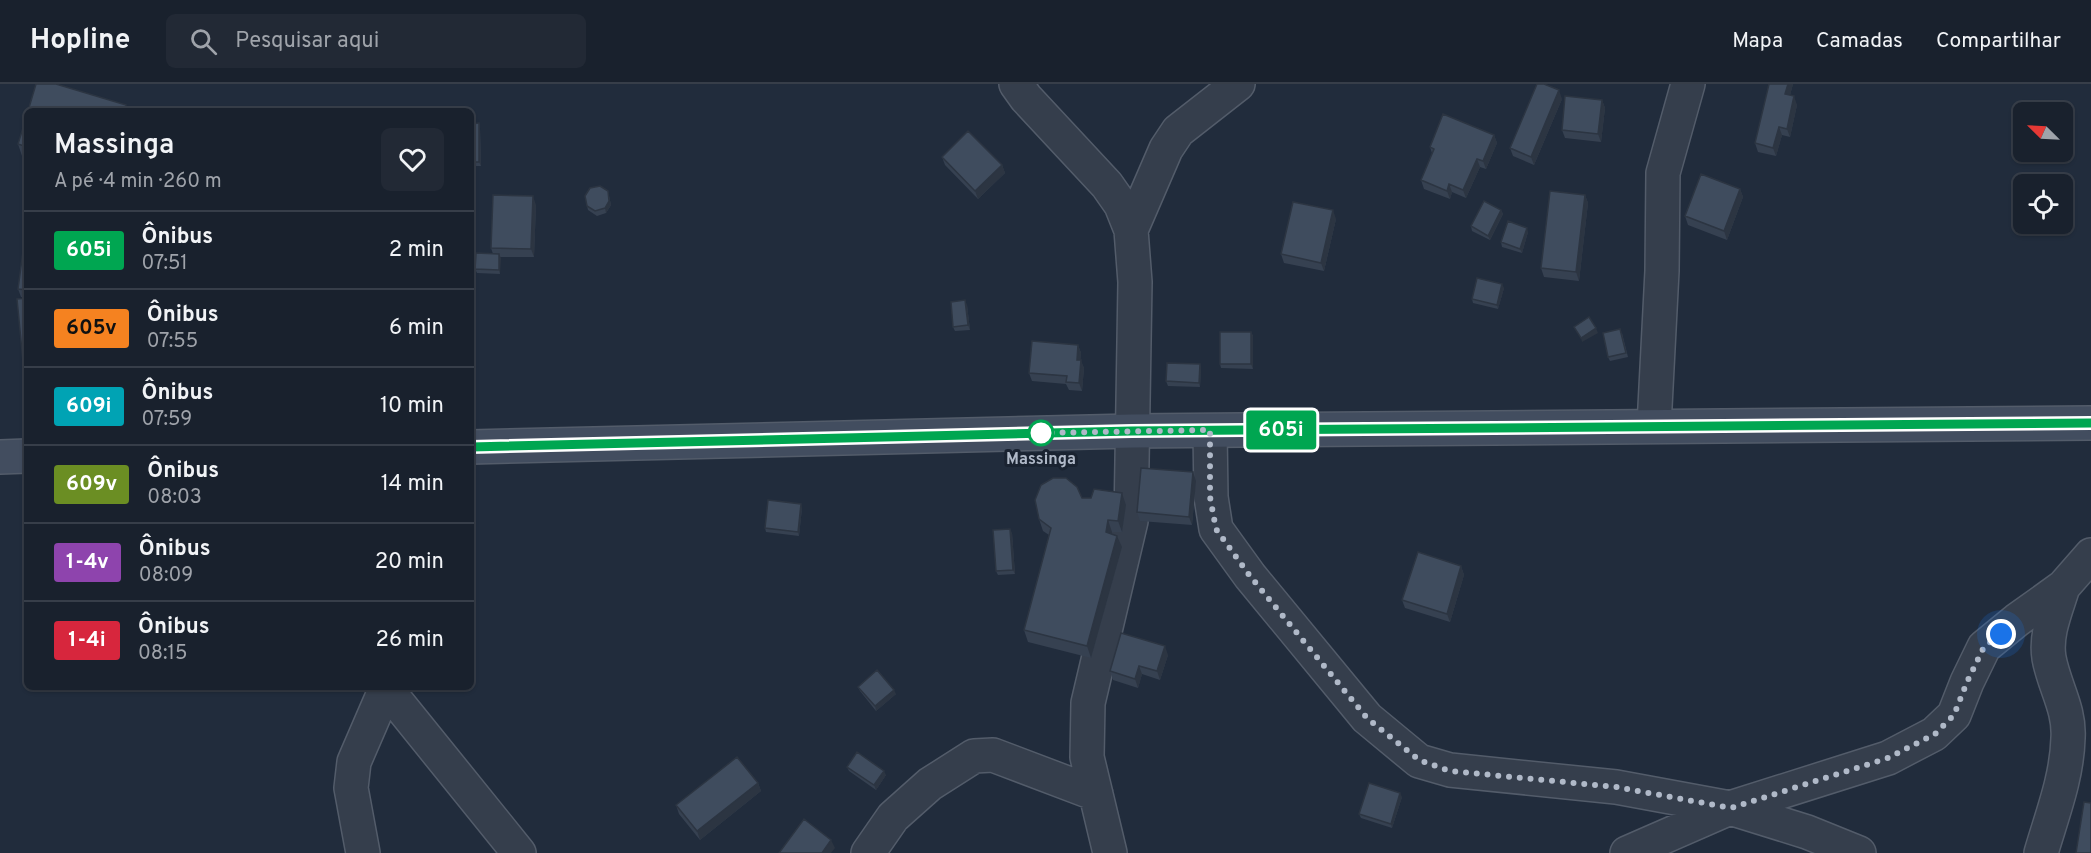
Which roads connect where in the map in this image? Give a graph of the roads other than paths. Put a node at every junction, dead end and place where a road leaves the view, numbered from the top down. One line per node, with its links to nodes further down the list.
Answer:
1 (1016, 84): 4 (street)
2 (1238, 84): 4 (street)
3 (1688, 84): 6 (street)
4 (1131, 230): 8 (street)
5 (2091, 423): 6 (street)
6 (1654, 426): 7 (street)
7 (1210, 430): 8 (street); 17 (street)
8 (1132, 431): 9 (street); 16 (street)
9 (474, 447)
10 (24, 456): 11 (street)
11 (0, 457)
12 (2091, 555): 13 (street)
13 (2063, 587): 17 (street); 24 (street)
14 (384, 690): 18 (street)
15 (387, 690): 19 (street)
16 (1096, 794): 20 (street); 21 (street)
17 (1731, 808): 22 (street); 23 (street)
18 (363, 853)
19 (519, 853)
20 (868, 853)
21 (1110, 853)
22 (1627, 853)
23 (1859, 853)
24 (2041, 853)

